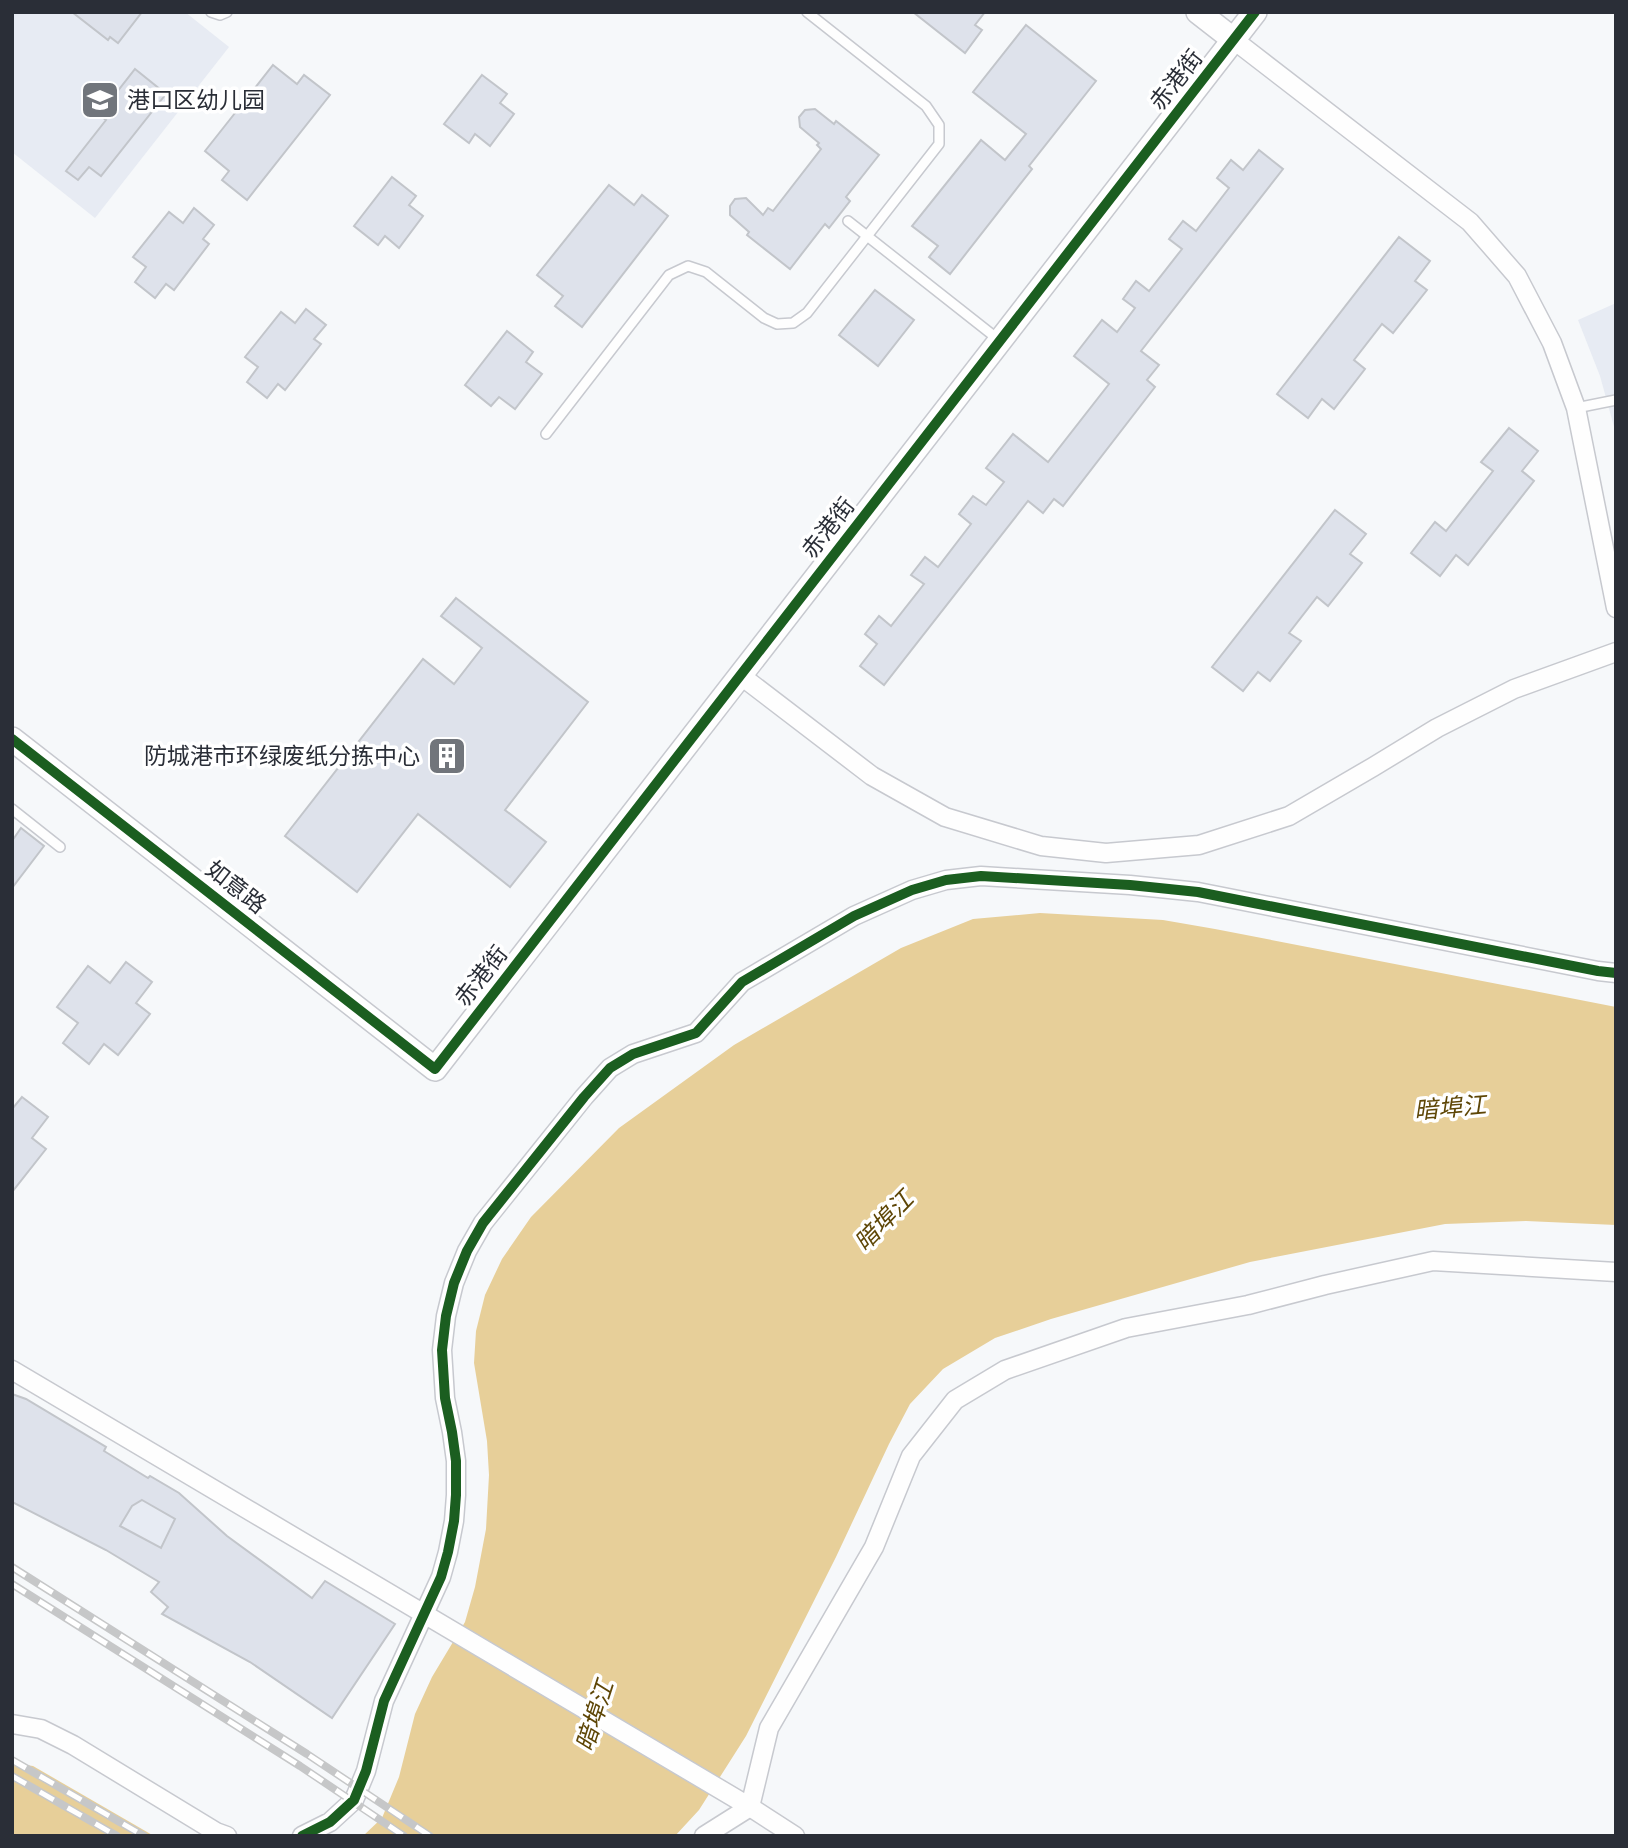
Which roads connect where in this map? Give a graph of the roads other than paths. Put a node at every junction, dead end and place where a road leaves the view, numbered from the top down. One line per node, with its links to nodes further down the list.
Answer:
1 (211, 12): 2 (lane)
2 (227, 12)
3 (807, 12): 8 (lane)
4 (1198, 12): 6 (street)
5 (1255, 12): 6 (street, 赤港街)
6 (1234, 40): 9 (street, 赤港街); 11 (street)
7 (848, 221): 8 (lane)
8 (867, 236): 9 (lane); 12 (lane)
9 (1000, 341): 15 (street, 赤港街)
10 (1616, 400): 11 (lane)
11 (1576, 408): 13 (street)
12 (546, 434)
13 (1616, 608)
14 (1616, 652): 15 (street)
15 (740, 675): 20 (street, 赤港街)
16 (12, 739): 20 (street, 如意路)
17 (12, 809): 18 (lane)
18 (60, 847)
19 (1616, 973): 23 (street)
20 (435, 1069)
21 (1616, 1272): 25 (street)
22 (12, 1370): 23 (street)
23 (431, 1618): 25 (street); 27 (street)
24 (12, 1724): 26 (street)
25 (750, 1807): 28 (street); 29 (street)
26 (227, 1836)
27 (302, 1836)
28 (704, 1836)
29 (795, 1836)

